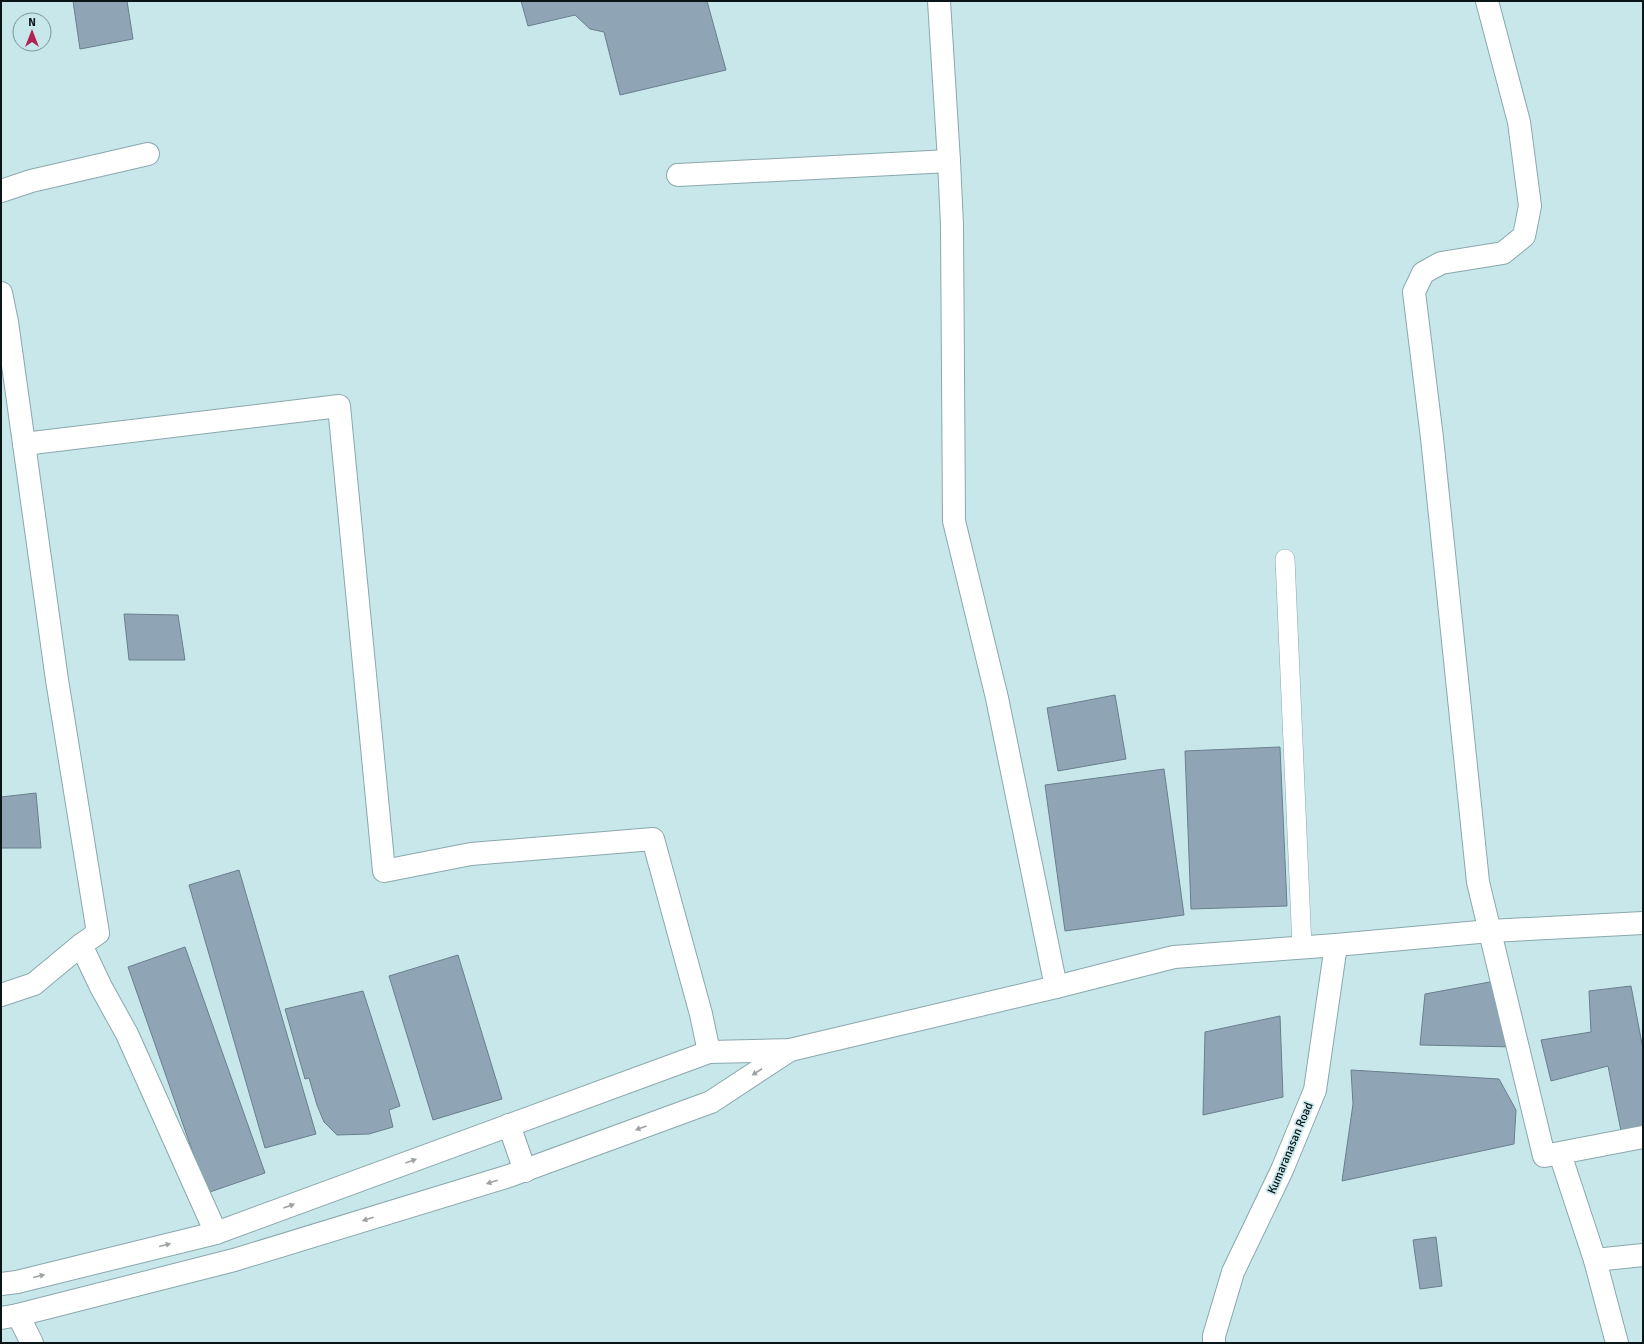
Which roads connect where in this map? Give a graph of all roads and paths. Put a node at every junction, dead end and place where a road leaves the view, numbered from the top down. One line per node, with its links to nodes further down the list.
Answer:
1 (939, 1): 4 (street)
2 (1487, 1): 11 (street)
3 (148, 154): 6 (street)
4 (950, 161): 5 (street); 15 (street)
5 (678, 175)
6 (1, 191)
7 (1, 293): 8 (street)
8 (24, 444): 12 (street); 18 (street)
9 (1285, 559): 14 (lane)
10 (1643, 923): 11 (street)
11 (1490, 931): 13 (street); 21 (street)
12 (81, 945): 16 (street); 23 (street)
13 (1336, 945): 14 (street); 29 (street, Kumaranasan Road)
14 (1302, 947): 15 (street)
15 (1056, 988): 17 (street)
16 (1, 995)
17 (790, 1050): 18 (street); 22 (street, one-way to 22)
18 (708, 1052): 19 (street)
19 (509, 1125): 22 (street); 23 (street, one-way to 19)
20 (1643, 1137): 21 (street)
21 (1560, 1154): 25 (street)
22 (525, 1171): 27 (street, one-way to 27)
23 (216, 1233): 26 (street, one-way to 23)
24 (1643, 1255): 25 (street)
25 (1595, 1260): 30 (street)
26 (1, 1284)
27 (10, 1317): 28 (street)
28 (32, 1343)
29 (1214, 1343)
30 (1617, 1343)

